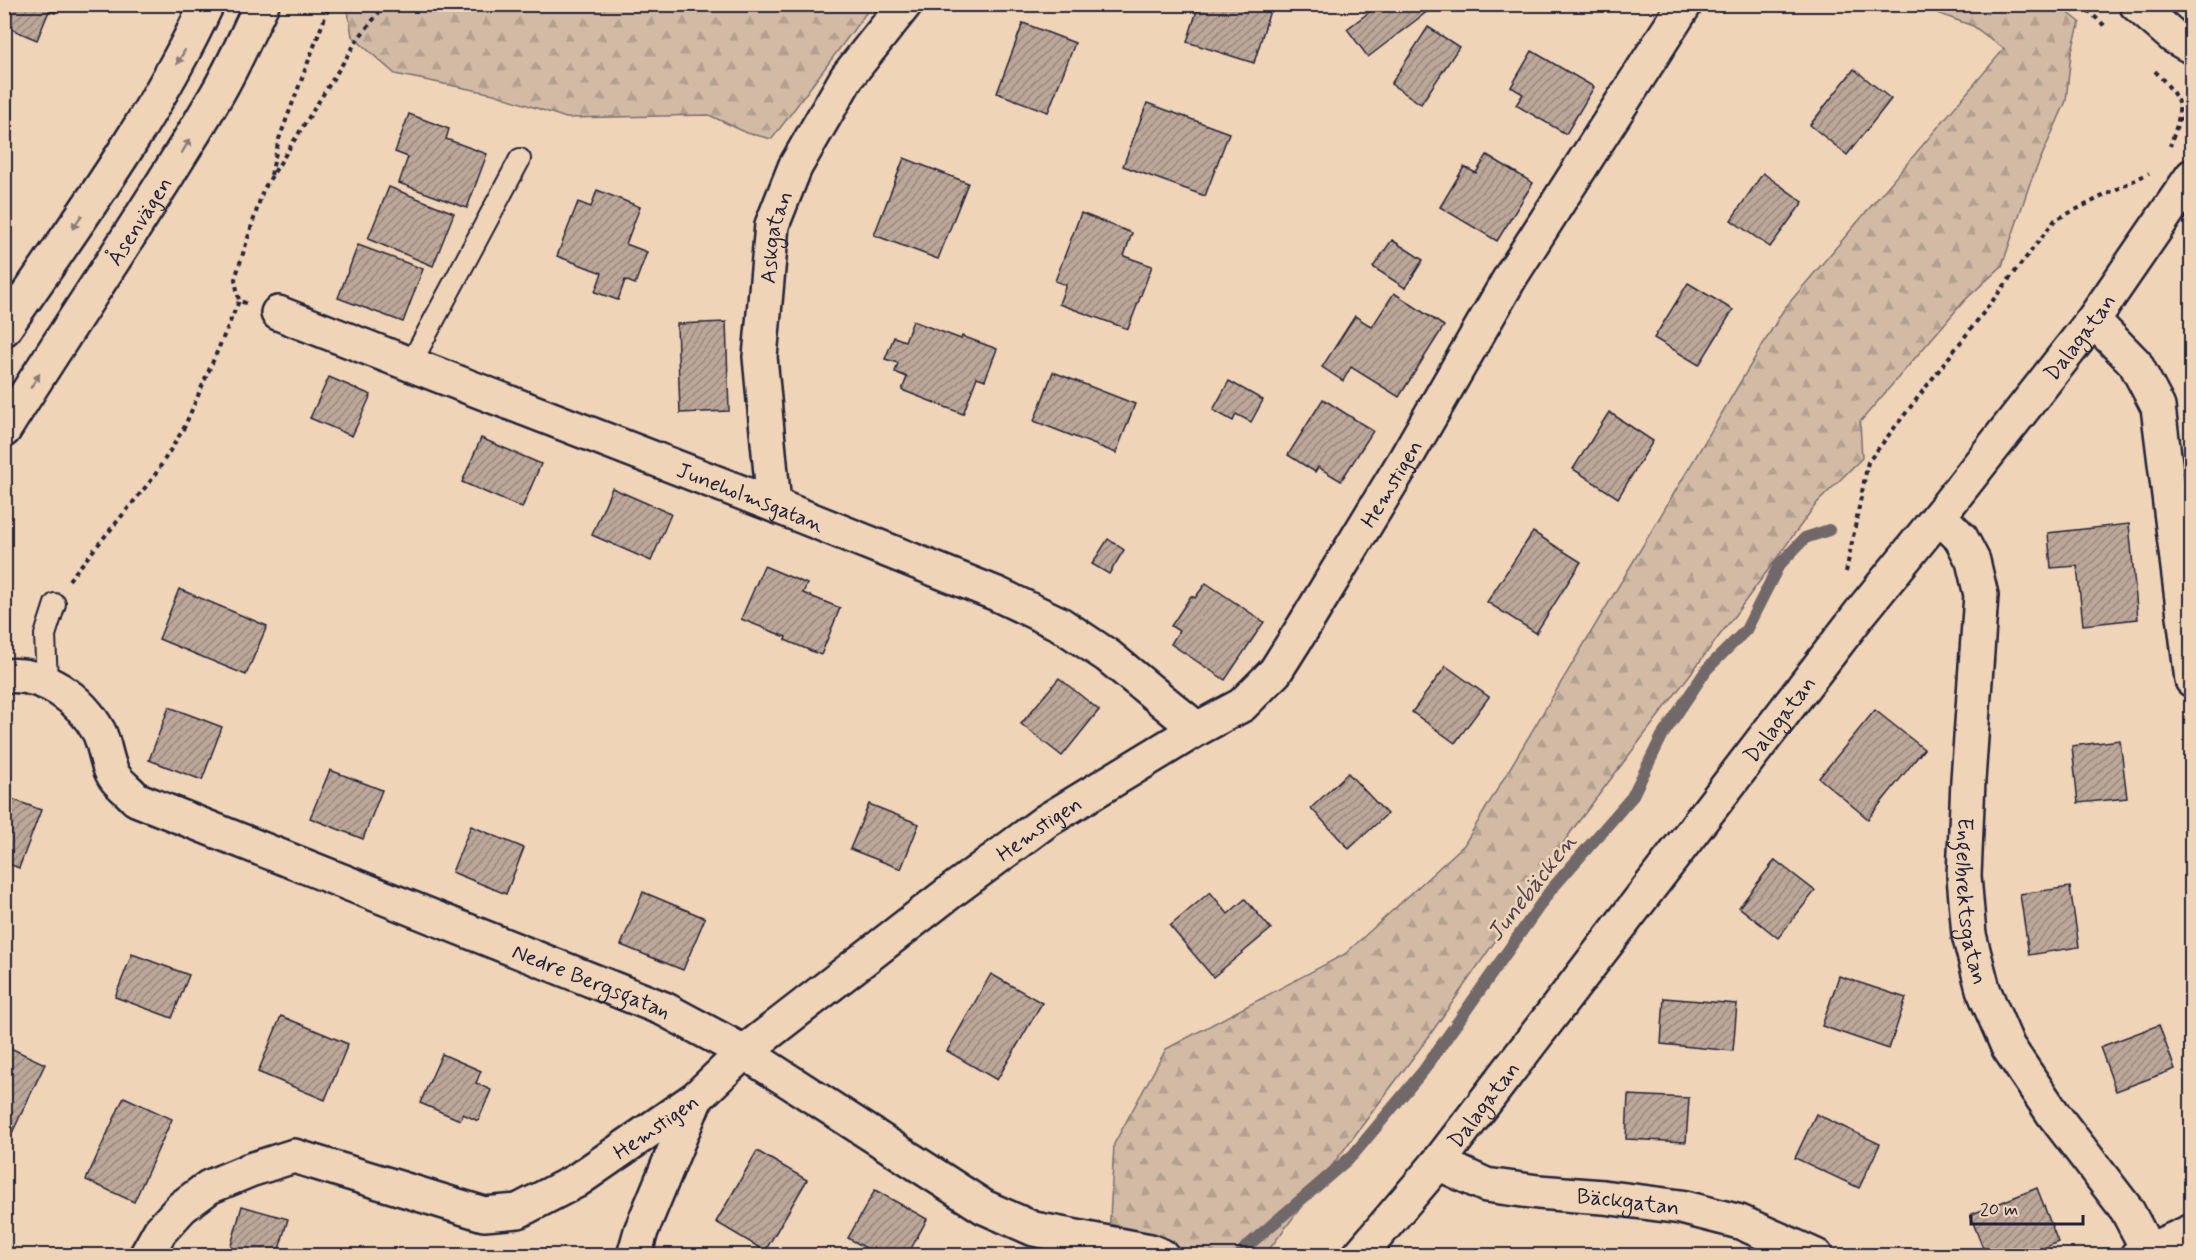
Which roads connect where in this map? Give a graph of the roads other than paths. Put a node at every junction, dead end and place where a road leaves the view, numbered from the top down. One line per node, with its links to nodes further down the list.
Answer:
1 (207, 4): 11 (street, one-way to 11)
2 (262, 4): 13 (street, Åsenvägen, one-way to 2)
3 (905, 4): 14 (street, Askgatan)
4 (1685, 4): 20 (street, Hemstigen)
5 (2136, 4): 6 (street)
6 (2192, 47)
7 (520, 159): 12 (lane)
8 (2192, 176): 10 (street, Dalagatan)
9 (278, 313): 12 (street, Juneholmsgatan)
10 (2093, 320): 15 (street, Dalagatan); 18 (street)
11 (4, 329)
12 (411, 363): 14 (street, Juneholmsgatan)
13 (4, 430)
14 (774, 505): 20 (street, Juneholmsgatan)
15 (1940, 516): 23 (street, Dalagatan); 25 (street, Engelbrektsgatan)
16 (55, 604): 19 (lane)
17 (4, 676): 19 (street, Nedre Bergsgatan)
18 (2192, 680)
19 (47, 683): 21 (street, Nedre Bergsgatan)
20 (1197, 729): 21 (street, Hemstigen)
21 (744, 1052): 22 (street, Hemstigen); 28 (street, Nedre Bergsgatan)
22 (696, 1098): 26 (street, Hemstigen); 27 (street)
23 (1438, 1163): 29 (street, Dalagatan); 30 (street, Bäckgatan)
24 (2192, 1231): 25 (street)
25 (2142, 1252)
26 (146, 1256)
27 (634, 1256)
28 (1162, 1256)
29 (1359, 1256)
30 (1816, 1256)

